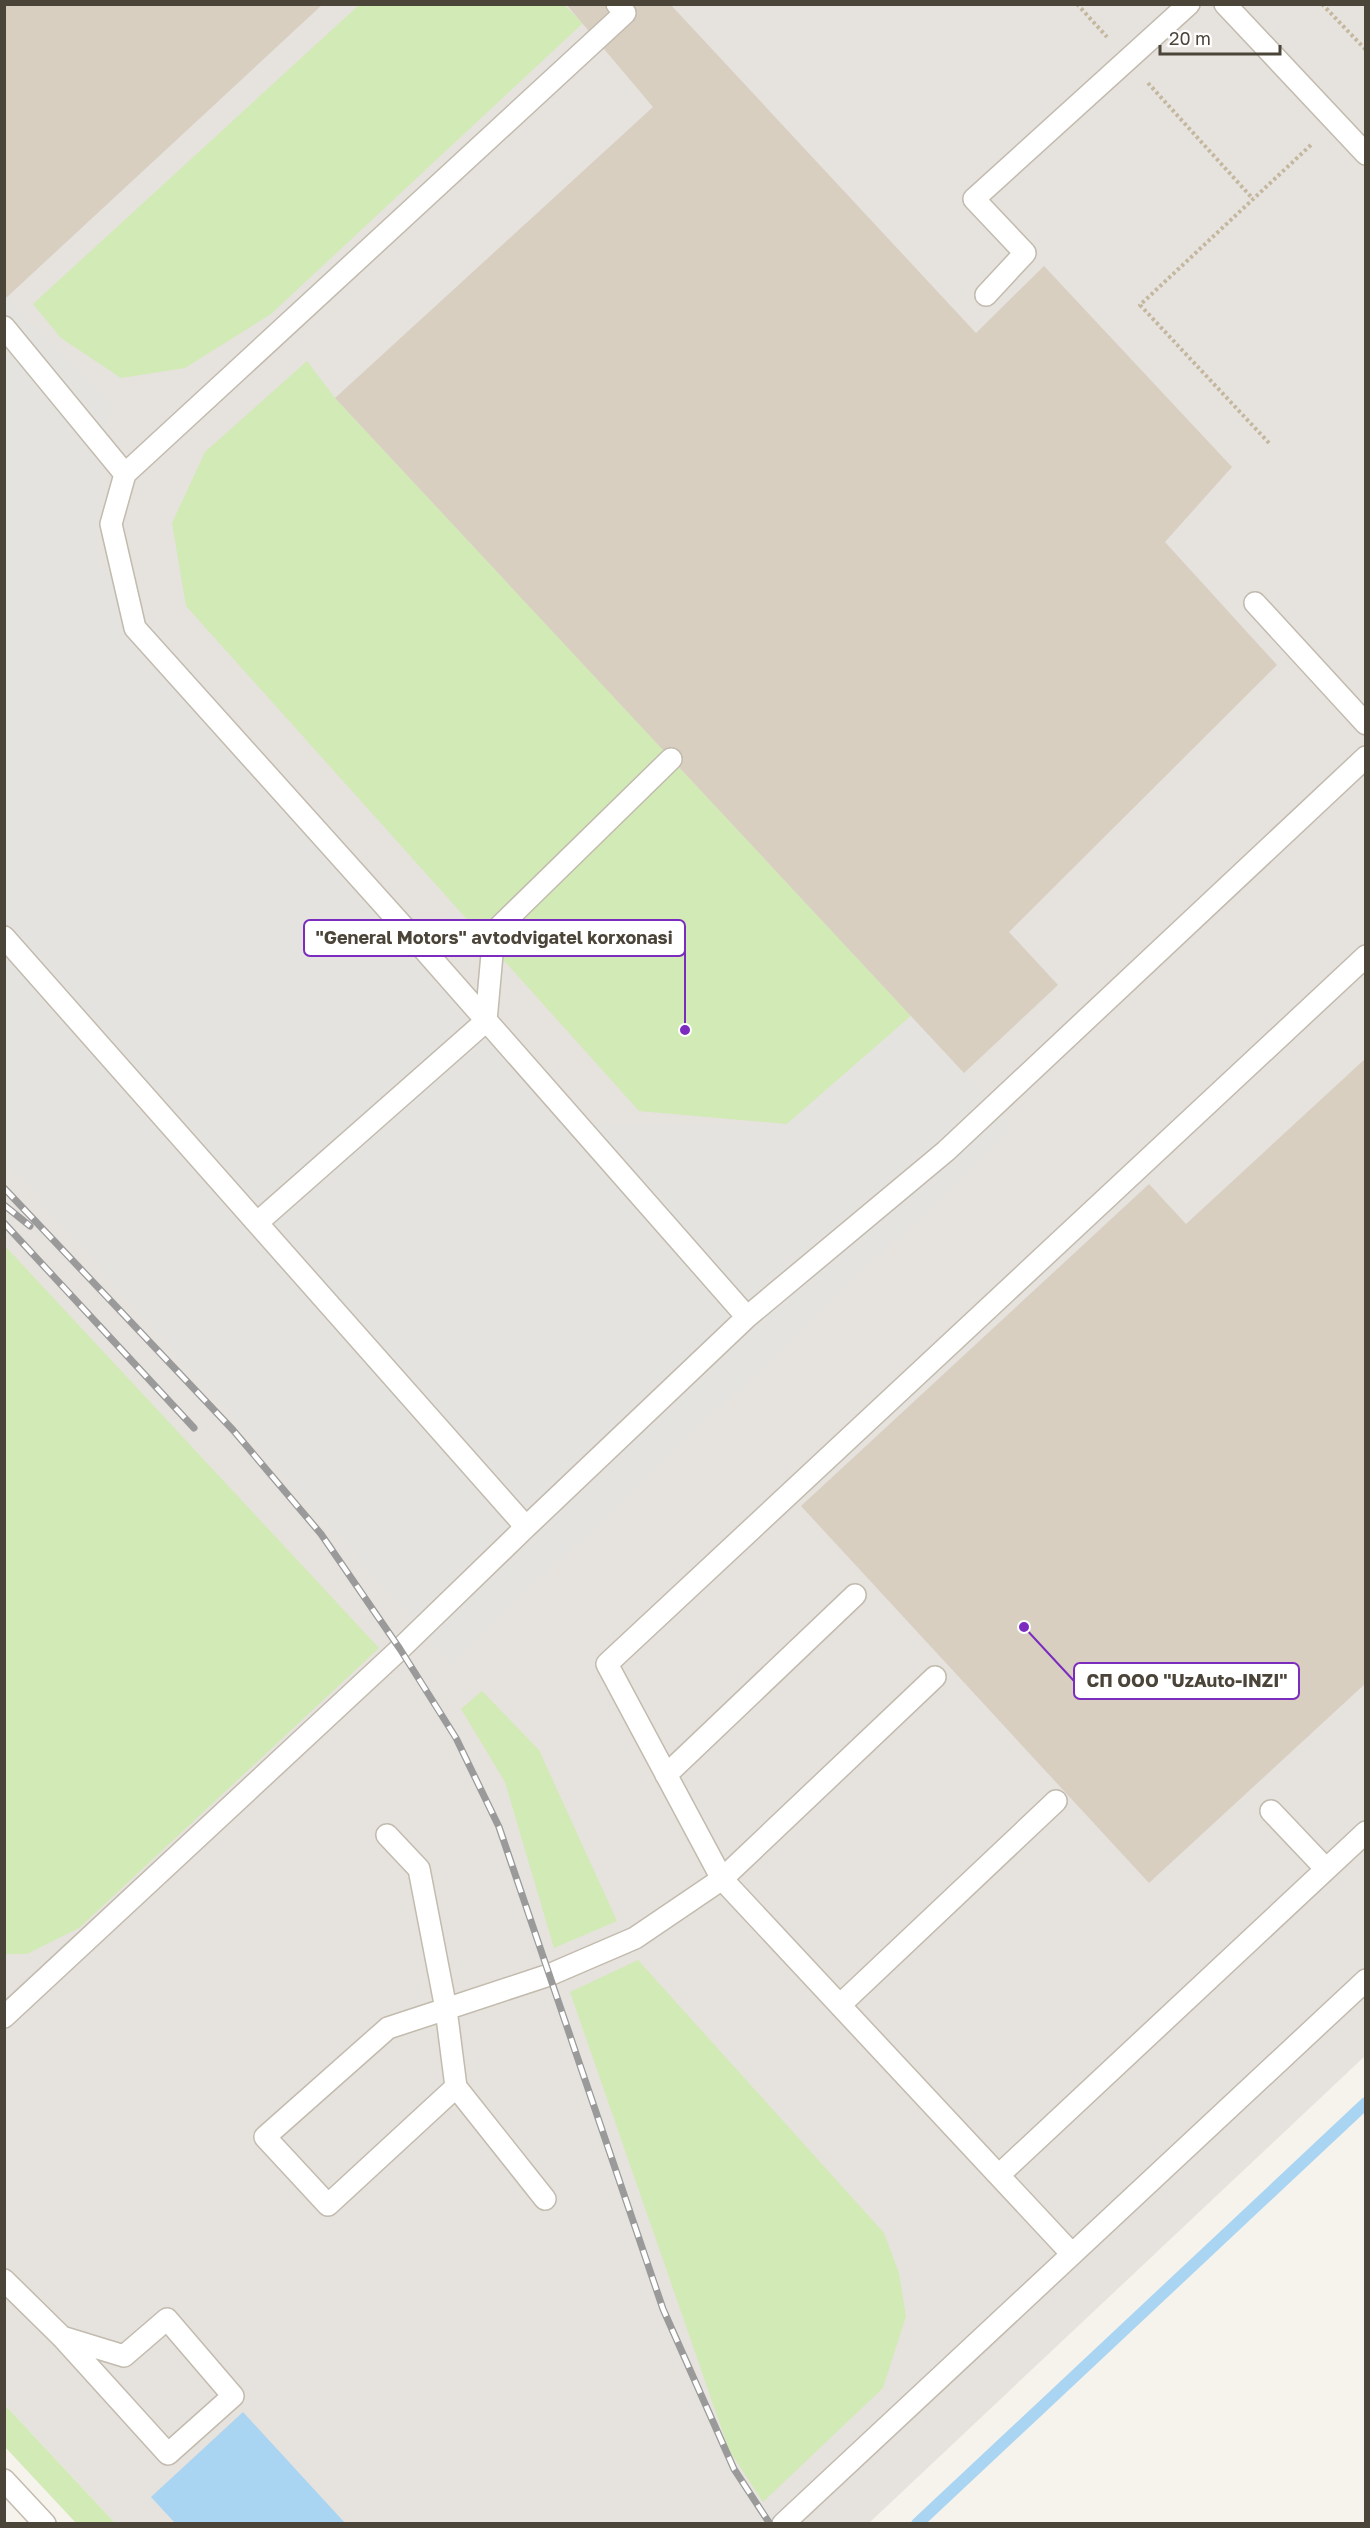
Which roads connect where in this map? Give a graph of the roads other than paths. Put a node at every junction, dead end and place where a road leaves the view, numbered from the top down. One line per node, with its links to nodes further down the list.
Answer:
1 (1189, 4): 5 (lane)
2 (1225, 4): 4 (lane)
3 (626, 7): 7 (lane)
4 (1365, 154)
5 (986, 295)
6 (4, 327): 7 (lane)
7 (125, 474): 14 (lane)
8 (1256, 603): 9 (lane)
9 (1365, 724)
10 (1365, 757): 18 (lane)
11 (672, 759): 12 (lane)
12 (494, 932): 14 (lane); 16 (lane)
13 (4, 937): 17 (lane)
14 (419, 944): 16 (lane)
15 (1365, 956): 22 (lane)
16 (486, 1021): 17 (lane); 18 (lane)
17 (258, 1222): 19 (lane)
18 (747, 1317): 19 (lane)
19 (526, 1527): 32 (lane)
20 (855, 1595): 22 (lane)
21 (935, 1677): 28 (lane)
22 (666, 1775): 28 (lane)
23 (1056, 1801): 30 (lane)
24 (1271, 1811): 27 (lane)
25 (1365, 1832): 27 (lane)
26 (387, 1835): 31 (lane)
27 (1326, 1869): 34 (lane)
28 (722, 1879): 30 (lane); 31 (lane)
29 (1365, 1980): 36 (lane)
30 (840, 2005): 34 (lane)
31 (446, 2009): 33 (lane); 33 (lane)
32 (4, 2017)
33 (456, 2087): 35 (lane)
34 (999, 2175): 36 (lane)
35 (545, 2199)
36 (1072, 2254): 41 (lane)
37 (4, 2280): 38 (lane)
38 (62, 2337): 38 (lane)
39 (4, 2480): 40 (lane)
40 (45, 2523)
41 (783, 2523)

